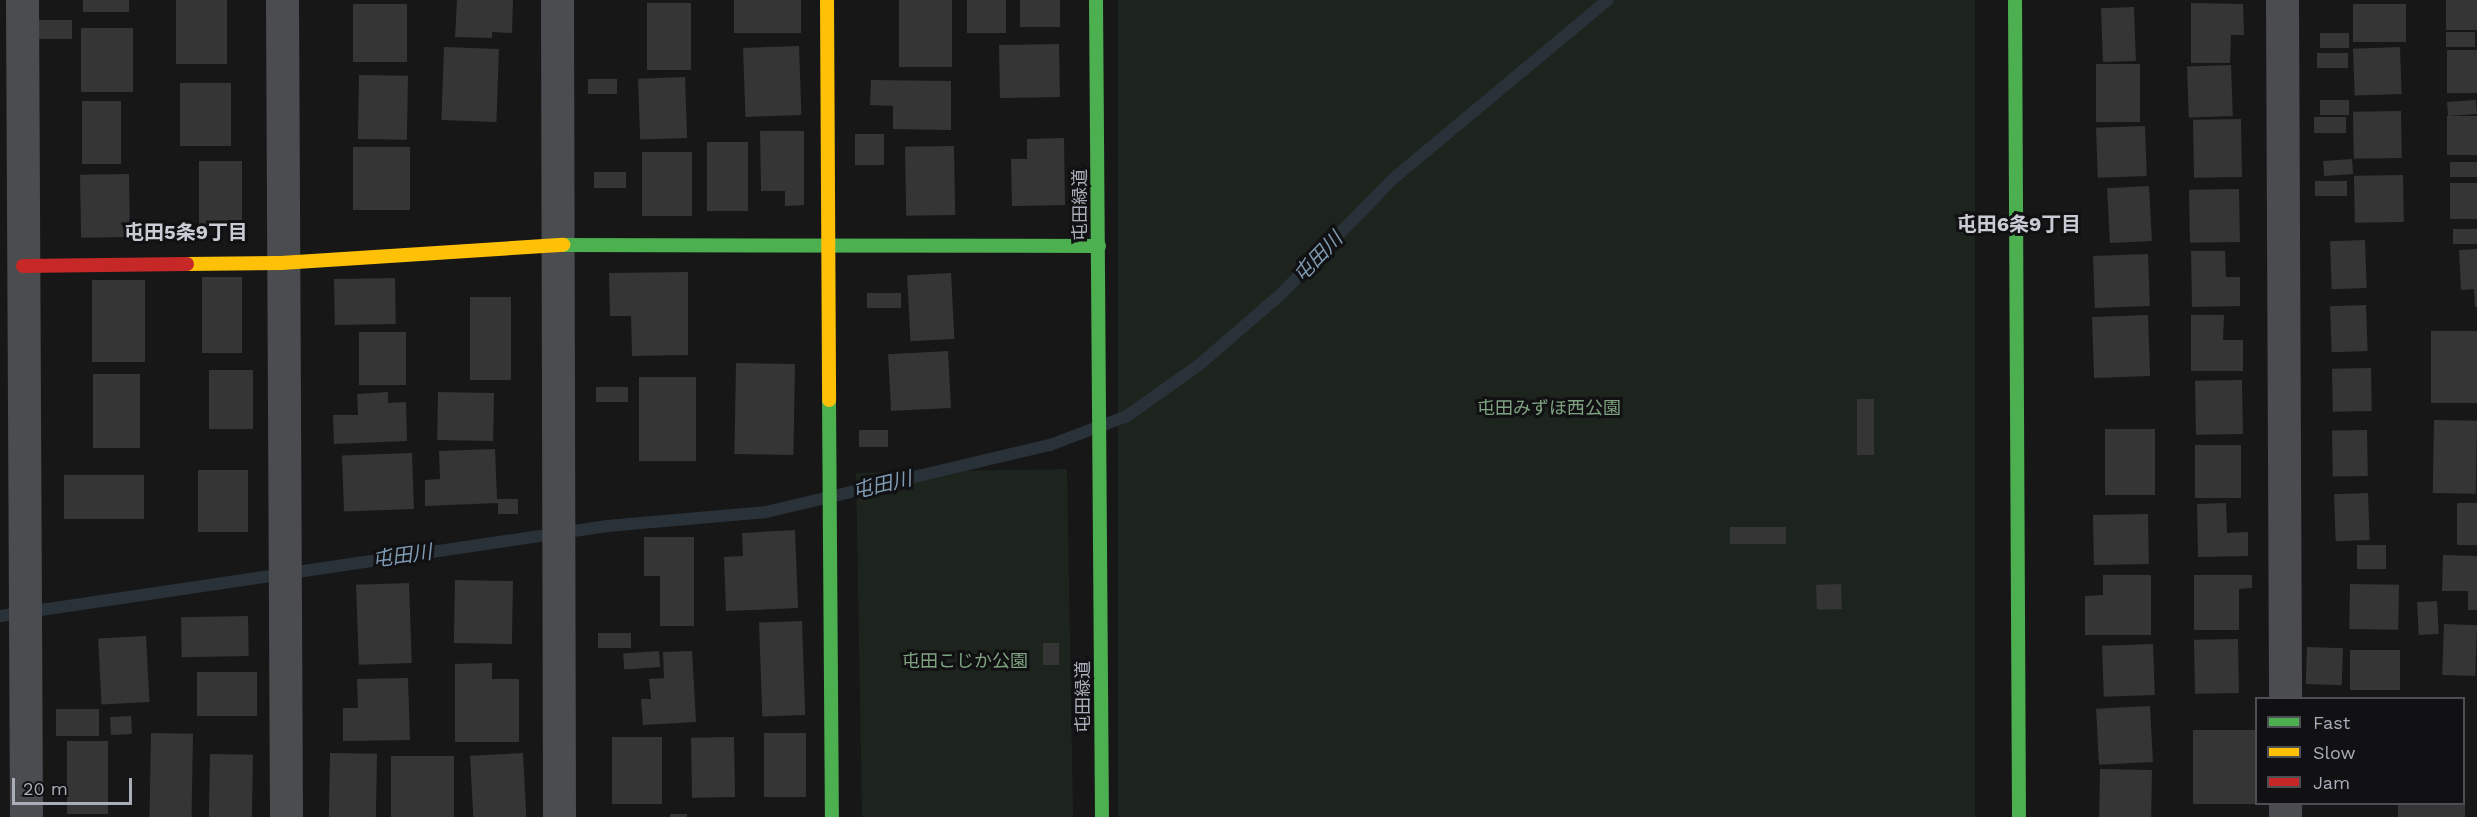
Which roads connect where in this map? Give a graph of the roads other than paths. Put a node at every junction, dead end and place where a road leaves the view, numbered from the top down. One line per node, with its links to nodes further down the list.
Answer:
1 (22, 0): 8 (street)
2 (282, 0): 12 (street)
3 (557, 0): 9 (street)
4 (827, 0): 10 (street)
5 (1096, 0): 11 (street, 屯田緑道)
6 (2015, 0): 21 (street)
7 (2282, 0): 15 (street)
8 (11, 130): 13 (street)
9 (558, 244): 10 (street); 12 (street); 18 (street)
10 (829, 245): 11 (street); 19 (street)
11 (1099, 246): 20 (street, 屯田緑道)
12 (281, 263): 13 (street); 17 (street)
13 (23, 266): 14 (street)
14 (11, 325): 16 (street)
15 (2285, 697)
16 (26, 817)
17 (286, 817)
18 (559, 817)
19 (832, 817)
20 (1102, 817)
21 (2019, 817)

